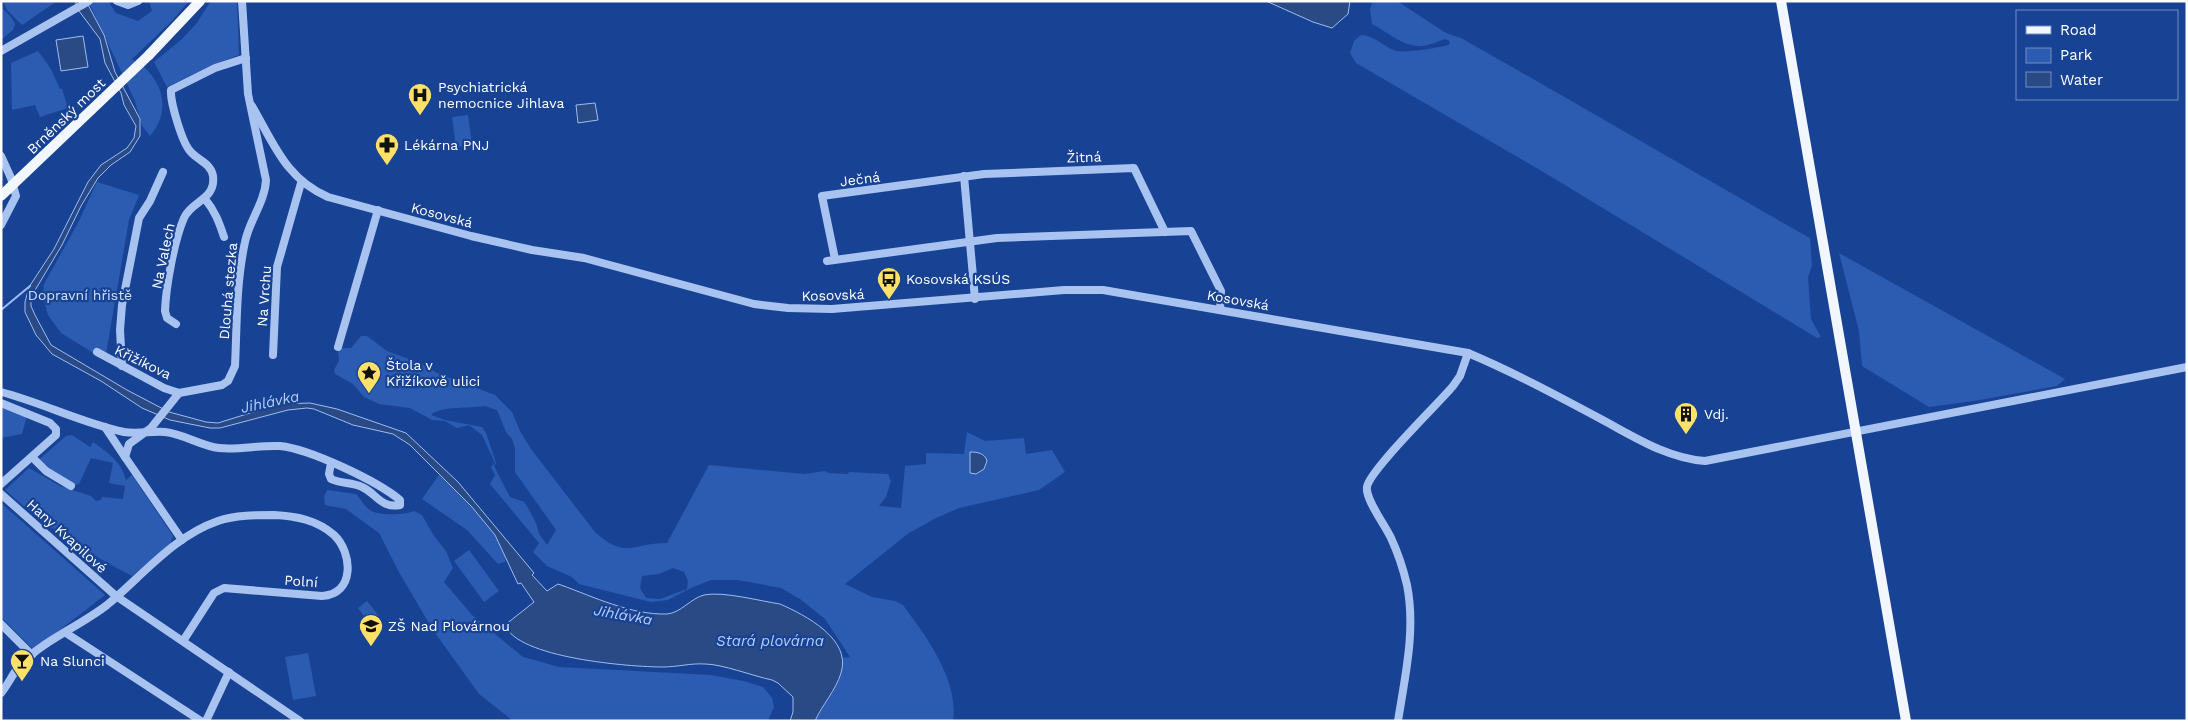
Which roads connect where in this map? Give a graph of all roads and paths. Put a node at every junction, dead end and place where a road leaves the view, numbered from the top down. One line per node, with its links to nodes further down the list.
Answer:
1 (89, 1): 7 (street)
2 (117, 1): 3 (street)
3 (138, 1)
4 (200, 1): 14 (main road, Brněnský most, bridge)
5 (242, 1): 8 (street, Dlouhá stezka)
6 (1781, 1): 38 (main road)
7 (2, 50)
8 (246, 58): 9 (street, Dlouhá stezka); 15 (street, Na Valech)
9 (252, 106): 13 (street, Kosovská); 32 (street, Dlouhá stezka)
10 (1, 156): 17 (street)
11 (163, 172): 30 (street)
12 (964, 176): 18 (street, Žitná); 20 (street); 21 (street, Ječná)
13 (302, 183): 16 (street, Kosovská); 29 (street, Na Vrchu)
14 (1, 196)
15 (204, 199): 19 (street); 25 (street, Na Valech)
16 (378, 210): 23 (street, Kosovská); 26 (street)
17 (1, 225)
18 (1165, 232): 20 (street); 24 (street)
19 (224, 237)
20 (971, 242): 21 (street); 23 (street)
21 (835, 259): 22 (street)
22 (826, 261)
23 (975, 299): 24 (street, Kosovská)
24 (1220, 310): 28 (street, Kosovská)
25 (176, 324)
26 (338, 347)
27 (97, 352): 30 (street, Křižíkova)
28 (1468, 353): 38 (street, Kosovská); 56 (street)
29 (273, 355)
30 (122, 366): 34 (street, Křižíkova)
31 (2187, 367): 38 (street, Kosovská)
32 (228, 382): 34 (street, Křižíkova)
33 (1, 392): 36 (street)
34 (179, 393): 37 (street, Křižíkova)
35 (1, 403): 39 (street)
36 (105, 427): 37 (street); 40 (street)
37 (143, 433): 40 (street, Křižíkova); 41 (street)
38 (1856, 433): 57 (main road)
39 (32, 457): 42 (street); 43 (street)
40 (125, 457): 45 (street)
41 (331, 463): 41 (street)
42 (1, 484)
43 (71, 486)
44 (1, 494): 46 (street, Hany Kvapilové)
45 (182, 540): 46 (street, Polní); 49 (street, Polní)
46 (116, 596): 48 (street, Polní); 49 (street)
47 (1, 624): 50 (street)
48 (66, 633): 50 (street, Polní); 53 (street)
49 (183, 641): 51 (street)
50 (32, 655): 52 (street, Polní)
51 (229, 672): 54 (street); 55 (street)
52 (1, 693)
53 (201, 721)
54 (206, 721)
55 (300, 721)
56 (1398, 721)
57 (1906, 721)

